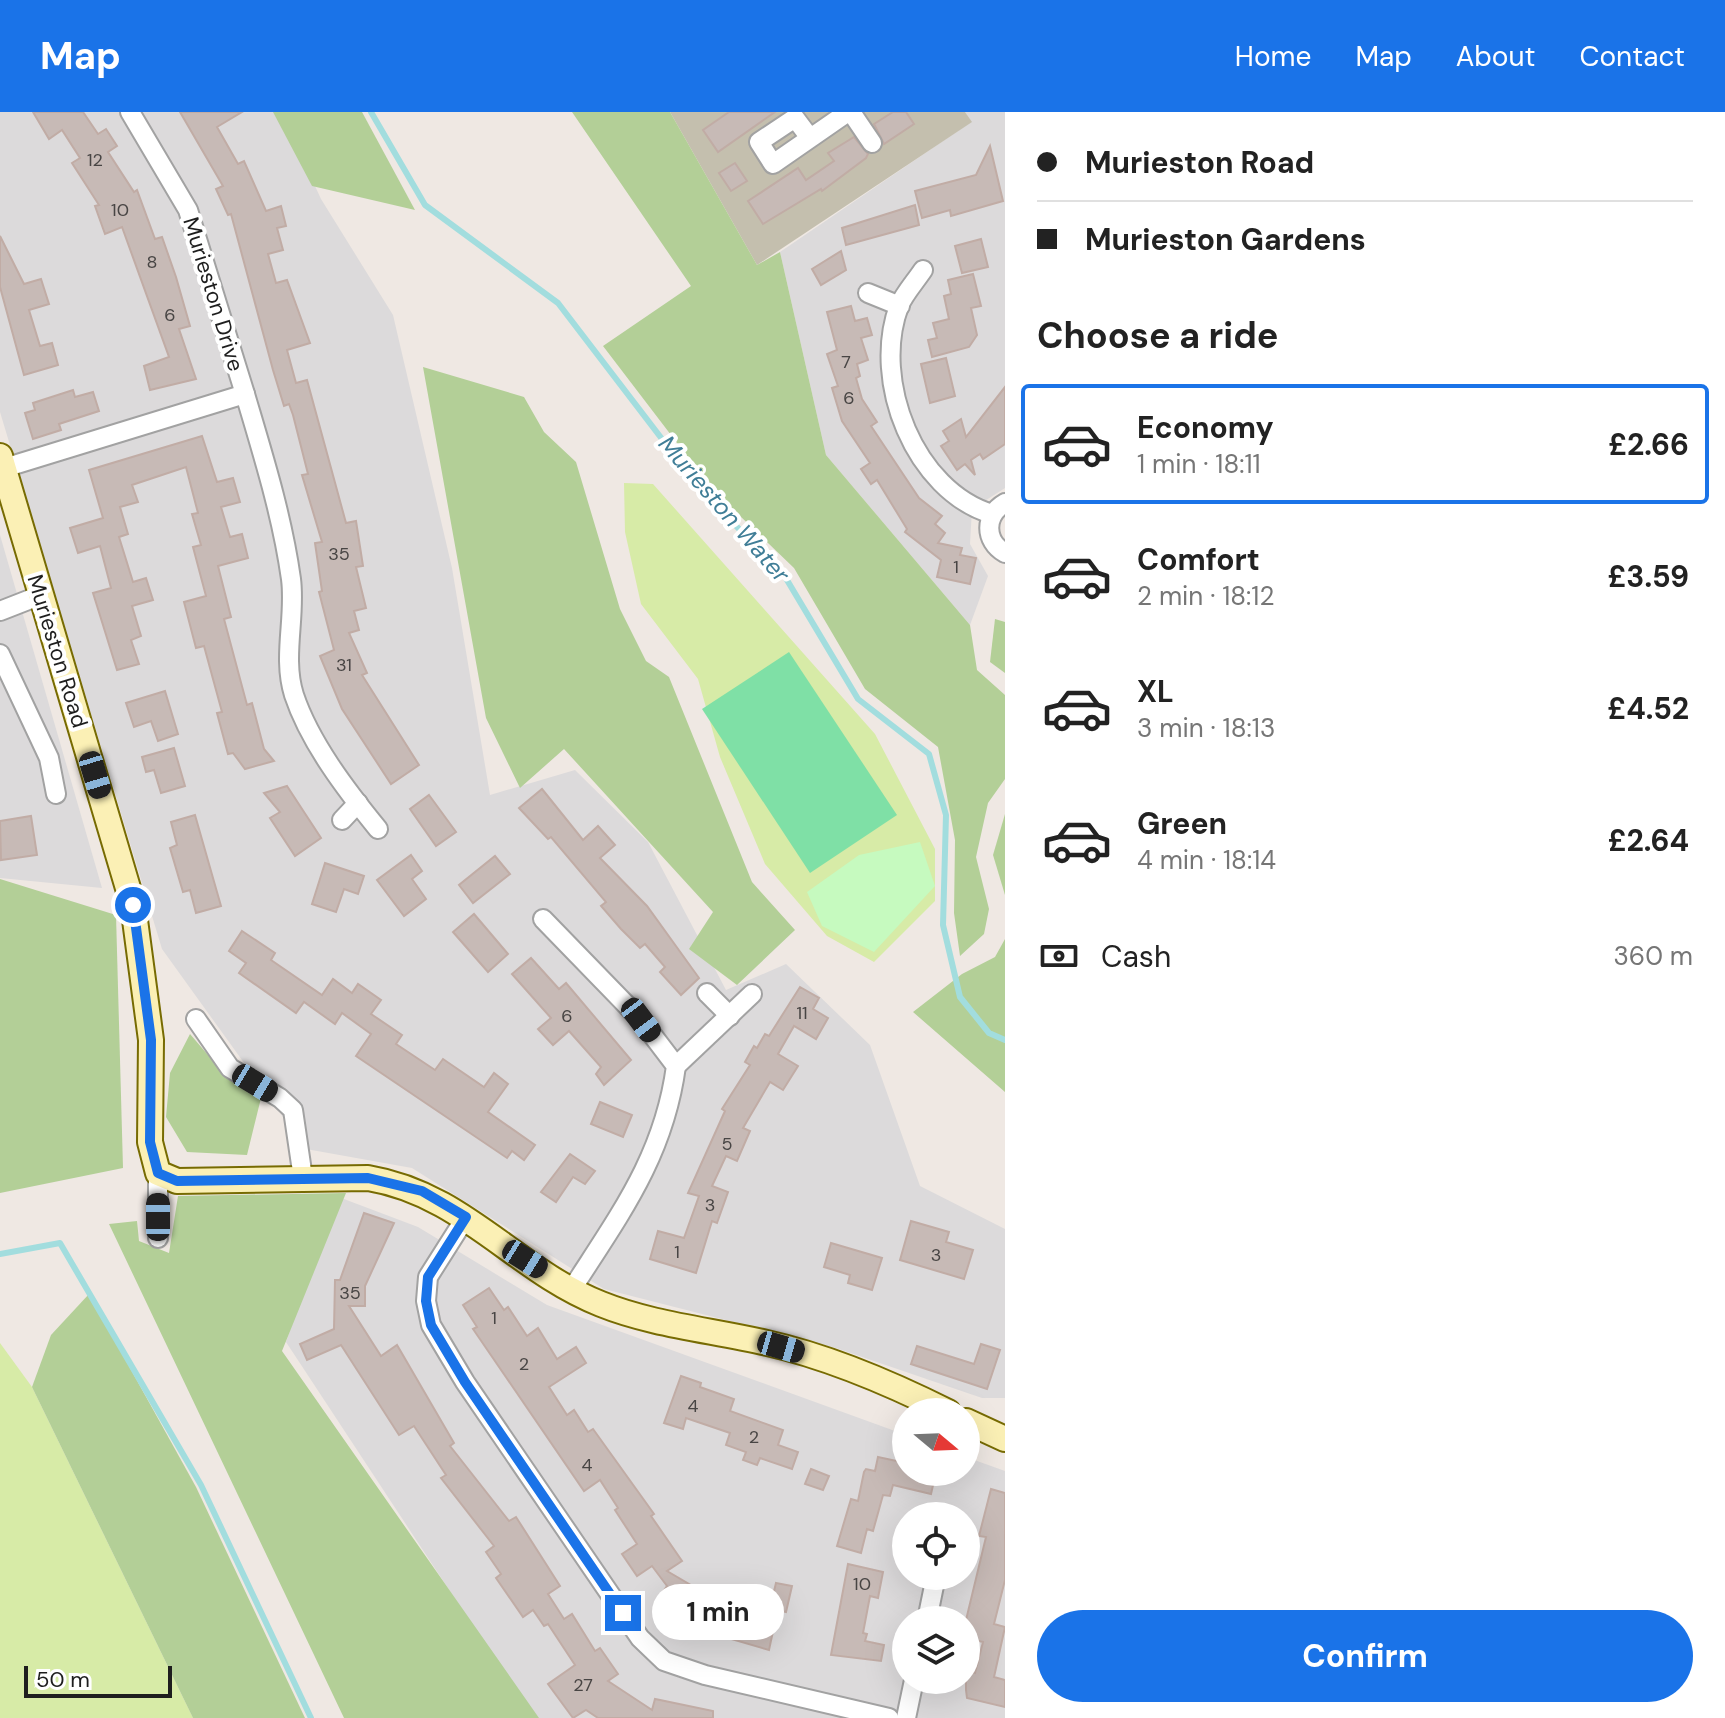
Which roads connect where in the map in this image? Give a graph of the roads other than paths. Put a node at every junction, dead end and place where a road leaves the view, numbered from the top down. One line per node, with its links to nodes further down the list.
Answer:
1 (130, 112): 8 (street, Murieston Drive)
2 (849, 112): 3 (street); 4 (street)
3 (810, 138)
4 (872, 143)
5 (923, 270): 7 (street)
6 (868, 293): 7 (street)
7 (900, 306): 10 (street)
8 (245, 394): 9 (street, Murieston Drive); 16 (street, Murieston Drive)
9 (2, 462): 12 (street, Murieston Road)
10 (999, 509): 11 (street)
11 (1005, 553)
12 (41, 595): 13 (street); 25 (street, Murieston Road)
13 (0, 611)
14 (0, 654): 15 (street)
15 (56, 794)
16 (358, 803): 17 (street); 18 (street, Murieston Drive)
17 (342, 820)
18 (378, 829)
19 (543, 919): 24 (street)
20 (707, 993): 22 (street)
21 (752, 994): 22 (street)
22 (730, 1016): 24 (street)
23 (196, 1019): 26 (street)
24 (676, 1066): 29 (street)
25 (158, 1173): 26 (street); 28 (street)
26 (303, 1178): 27 (street)
27 (466, 1217): 29 (street); 34 (street)
28 (158, 1238)
29 (572, 1289): 30 (street)
30 (919, 1398)
31 (980, 1427): 32 (street)
32 (1005, 1439)
33 (911, 1694): 35 (street)
34 (889, 1718)
35 (906, 1718)

